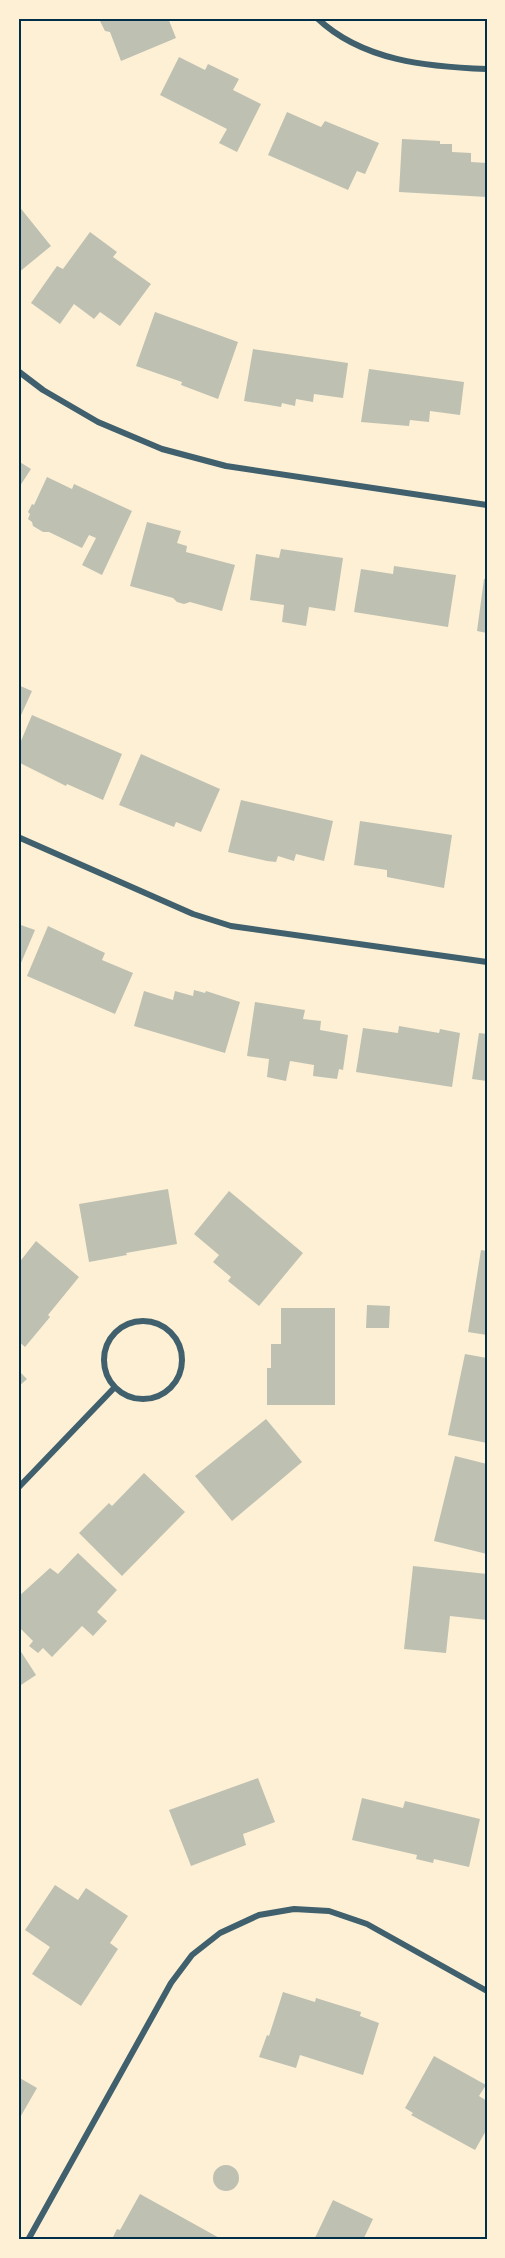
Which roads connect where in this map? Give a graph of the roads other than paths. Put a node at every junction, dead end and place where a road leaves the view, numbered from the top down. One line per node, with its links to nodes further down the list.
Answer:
1 (317, 18): 2 (street)
2 (487, 69)
3 (18, 371): 4 (street)
4 (487, 506)
5 (18, 837): 6 (street)
6 (487, 962)
7 (114, 1388): 7 (street); 8 (street)
8 (18, 1488)
9 (487, 1991): 10 (street)
10 (28, 2240)

